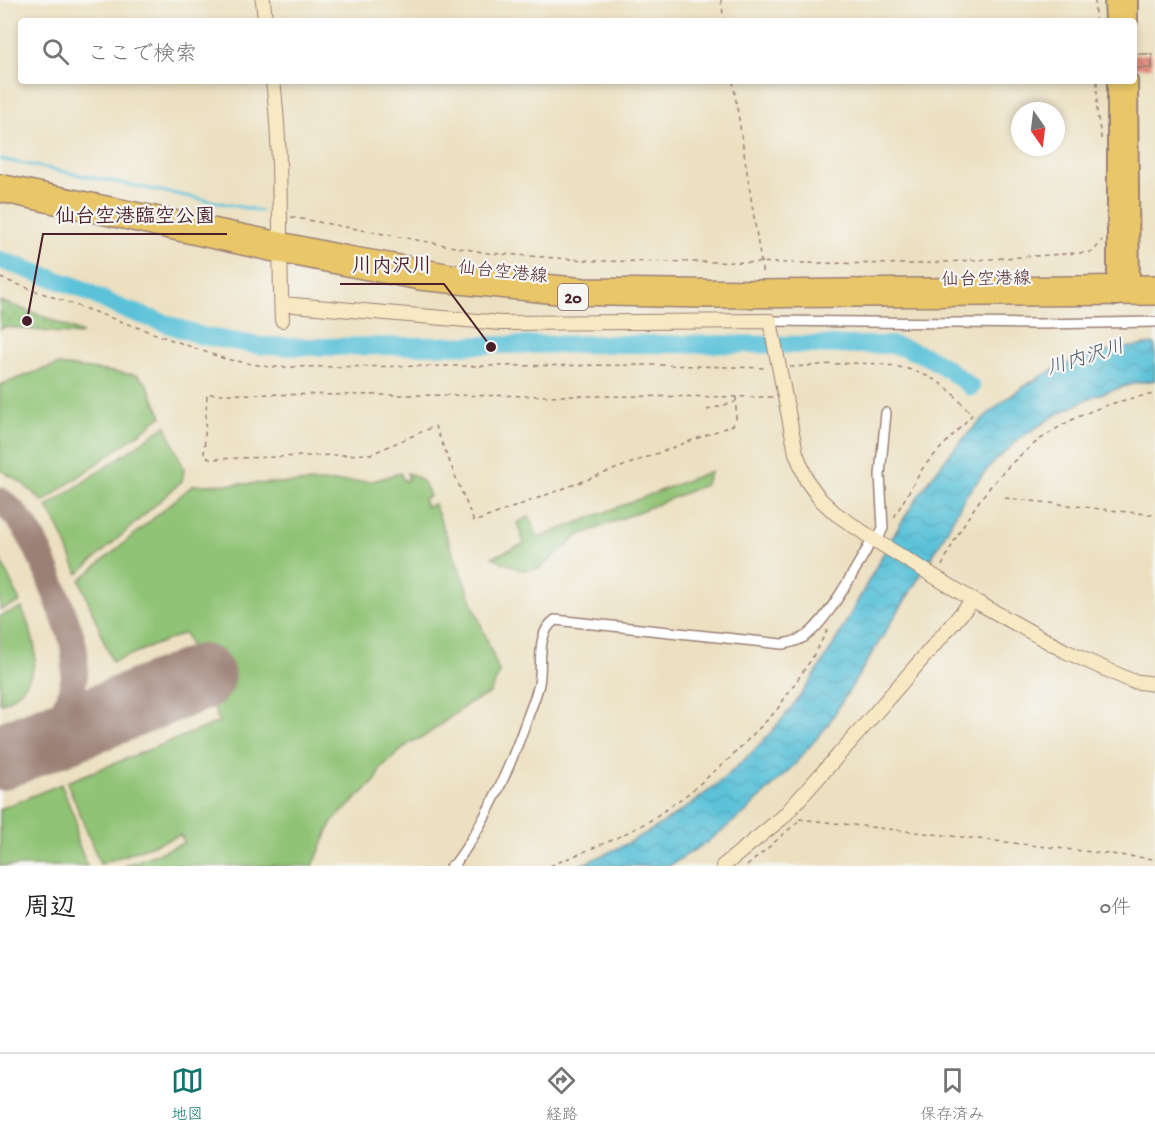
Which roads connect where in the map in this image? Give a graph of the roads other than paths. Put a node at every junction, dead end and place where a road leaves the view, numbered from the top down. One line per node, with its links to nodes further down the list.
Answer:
1 (263, 0): 4 (street)
2 (1113, 0): 5 (highway)
3 (1129, 0): 6 (highway)
4 (265, 18)
5 (1114, 18)
6 (1129, 18)
7 (273, 84): 12 (street)
8 (1116, 84): 14 (highway)
9 (1129, 84): 14 (highway)
10 (0, 182): 12 (main road, 仙台空港線 / 20)
11 (0, 194): 12 (main road, 仙台空港線 / 20)
12 (279, 248): 14 (main road, 仙台空港線 / 20); 14 (main road, 仙台空港線 / 20); 16 (street)
13 (1155, 283): 14 (main road, 仙台空港線 / 20)
14 (1123, 290): 15 (main road, 仙台空港線 / 20)
15 (1155, 297)
16 (282, 304): 17 (street); 19 (street)
17 (282, 320)
18 (1155, 322): 19 (street)
19 (771, 325): 21 (street)
20 (886, 413): 21 (street)
21 (877, 541): 22 (street); 24 (street)
22 (973, 600): 23 (street); 25 (street)
23 (1155, 684)
24 (451, 866)
25 (723, 866)

